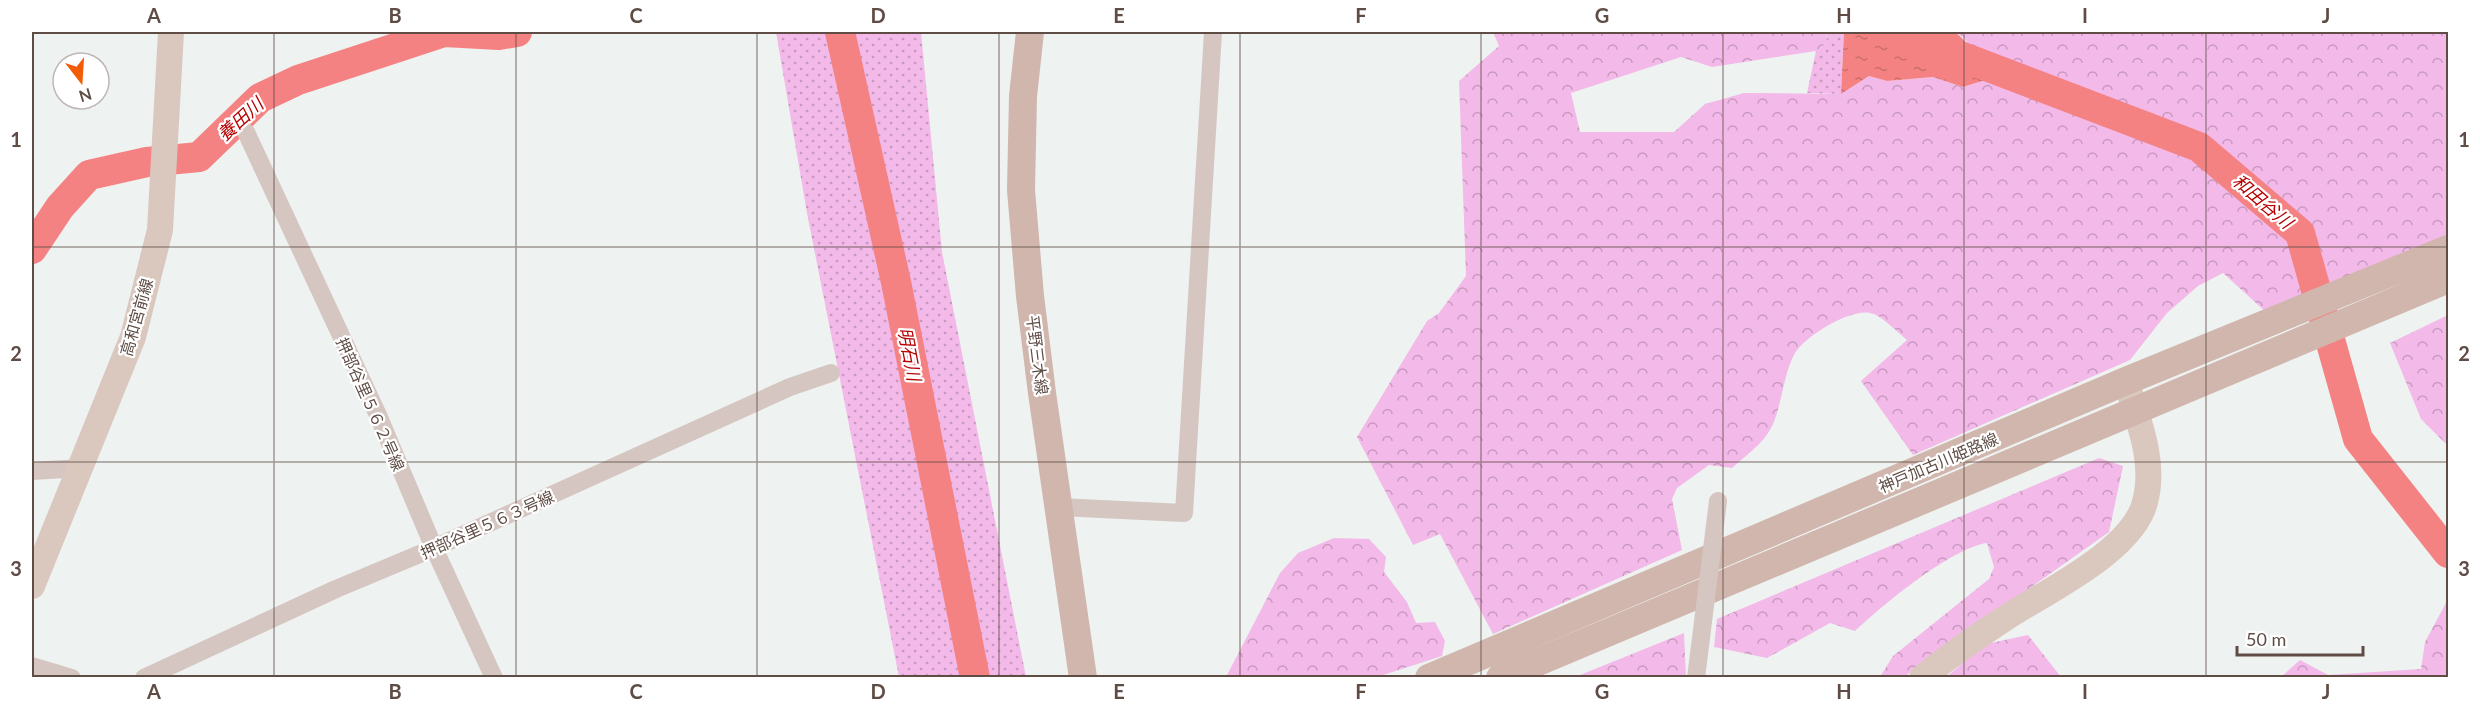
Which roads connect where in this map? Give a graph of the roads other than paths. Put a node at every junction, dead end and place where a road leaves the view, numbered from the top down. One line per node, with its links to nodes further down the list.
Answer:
1 (171, 32): 10 (street, 高和宮前線)
2 (1030, 32): 13 (main road, 平野三木線)
3 (1213, 32): 13 (street)
4 (246, 132): 14 (street, 押部谷里５６２号線)
5 (2448, 249): 8 (main road, 神戸加古川姫路線)
6 (2448, 279): 9 (main road, 神戸加古川姫路線)
7 (831, 373): 14 (street, 押部谷里５６３号線)
8 (2126, 381): 9 (street); 21 (main road, 神戸加古川姫路線)
9 (2135, 412): 22 (main road, 神戸加古川姫路線); 24 (street)
10 (81, 468): 11 (street); 15 (street, 高和宮前線)
11 (32, 471)
12 (1718, 501): 23 (street, bridge)
13 (1059, 507): 20 (main road, 平野三木線)
14 (434, 548): 18 (street, 押部谷里５６３号線); 19 (street, 押部谷里５６２号線)
15 (32, 586)
16 (32, 666): 17 (street)
17 (72, 678)
18 (144, 678)
19 (494, 678)
20 (1083, 678)
21 (1428, 678)
22 (1500, 678)
23 (1696, 678)
24 (1922, 678)

